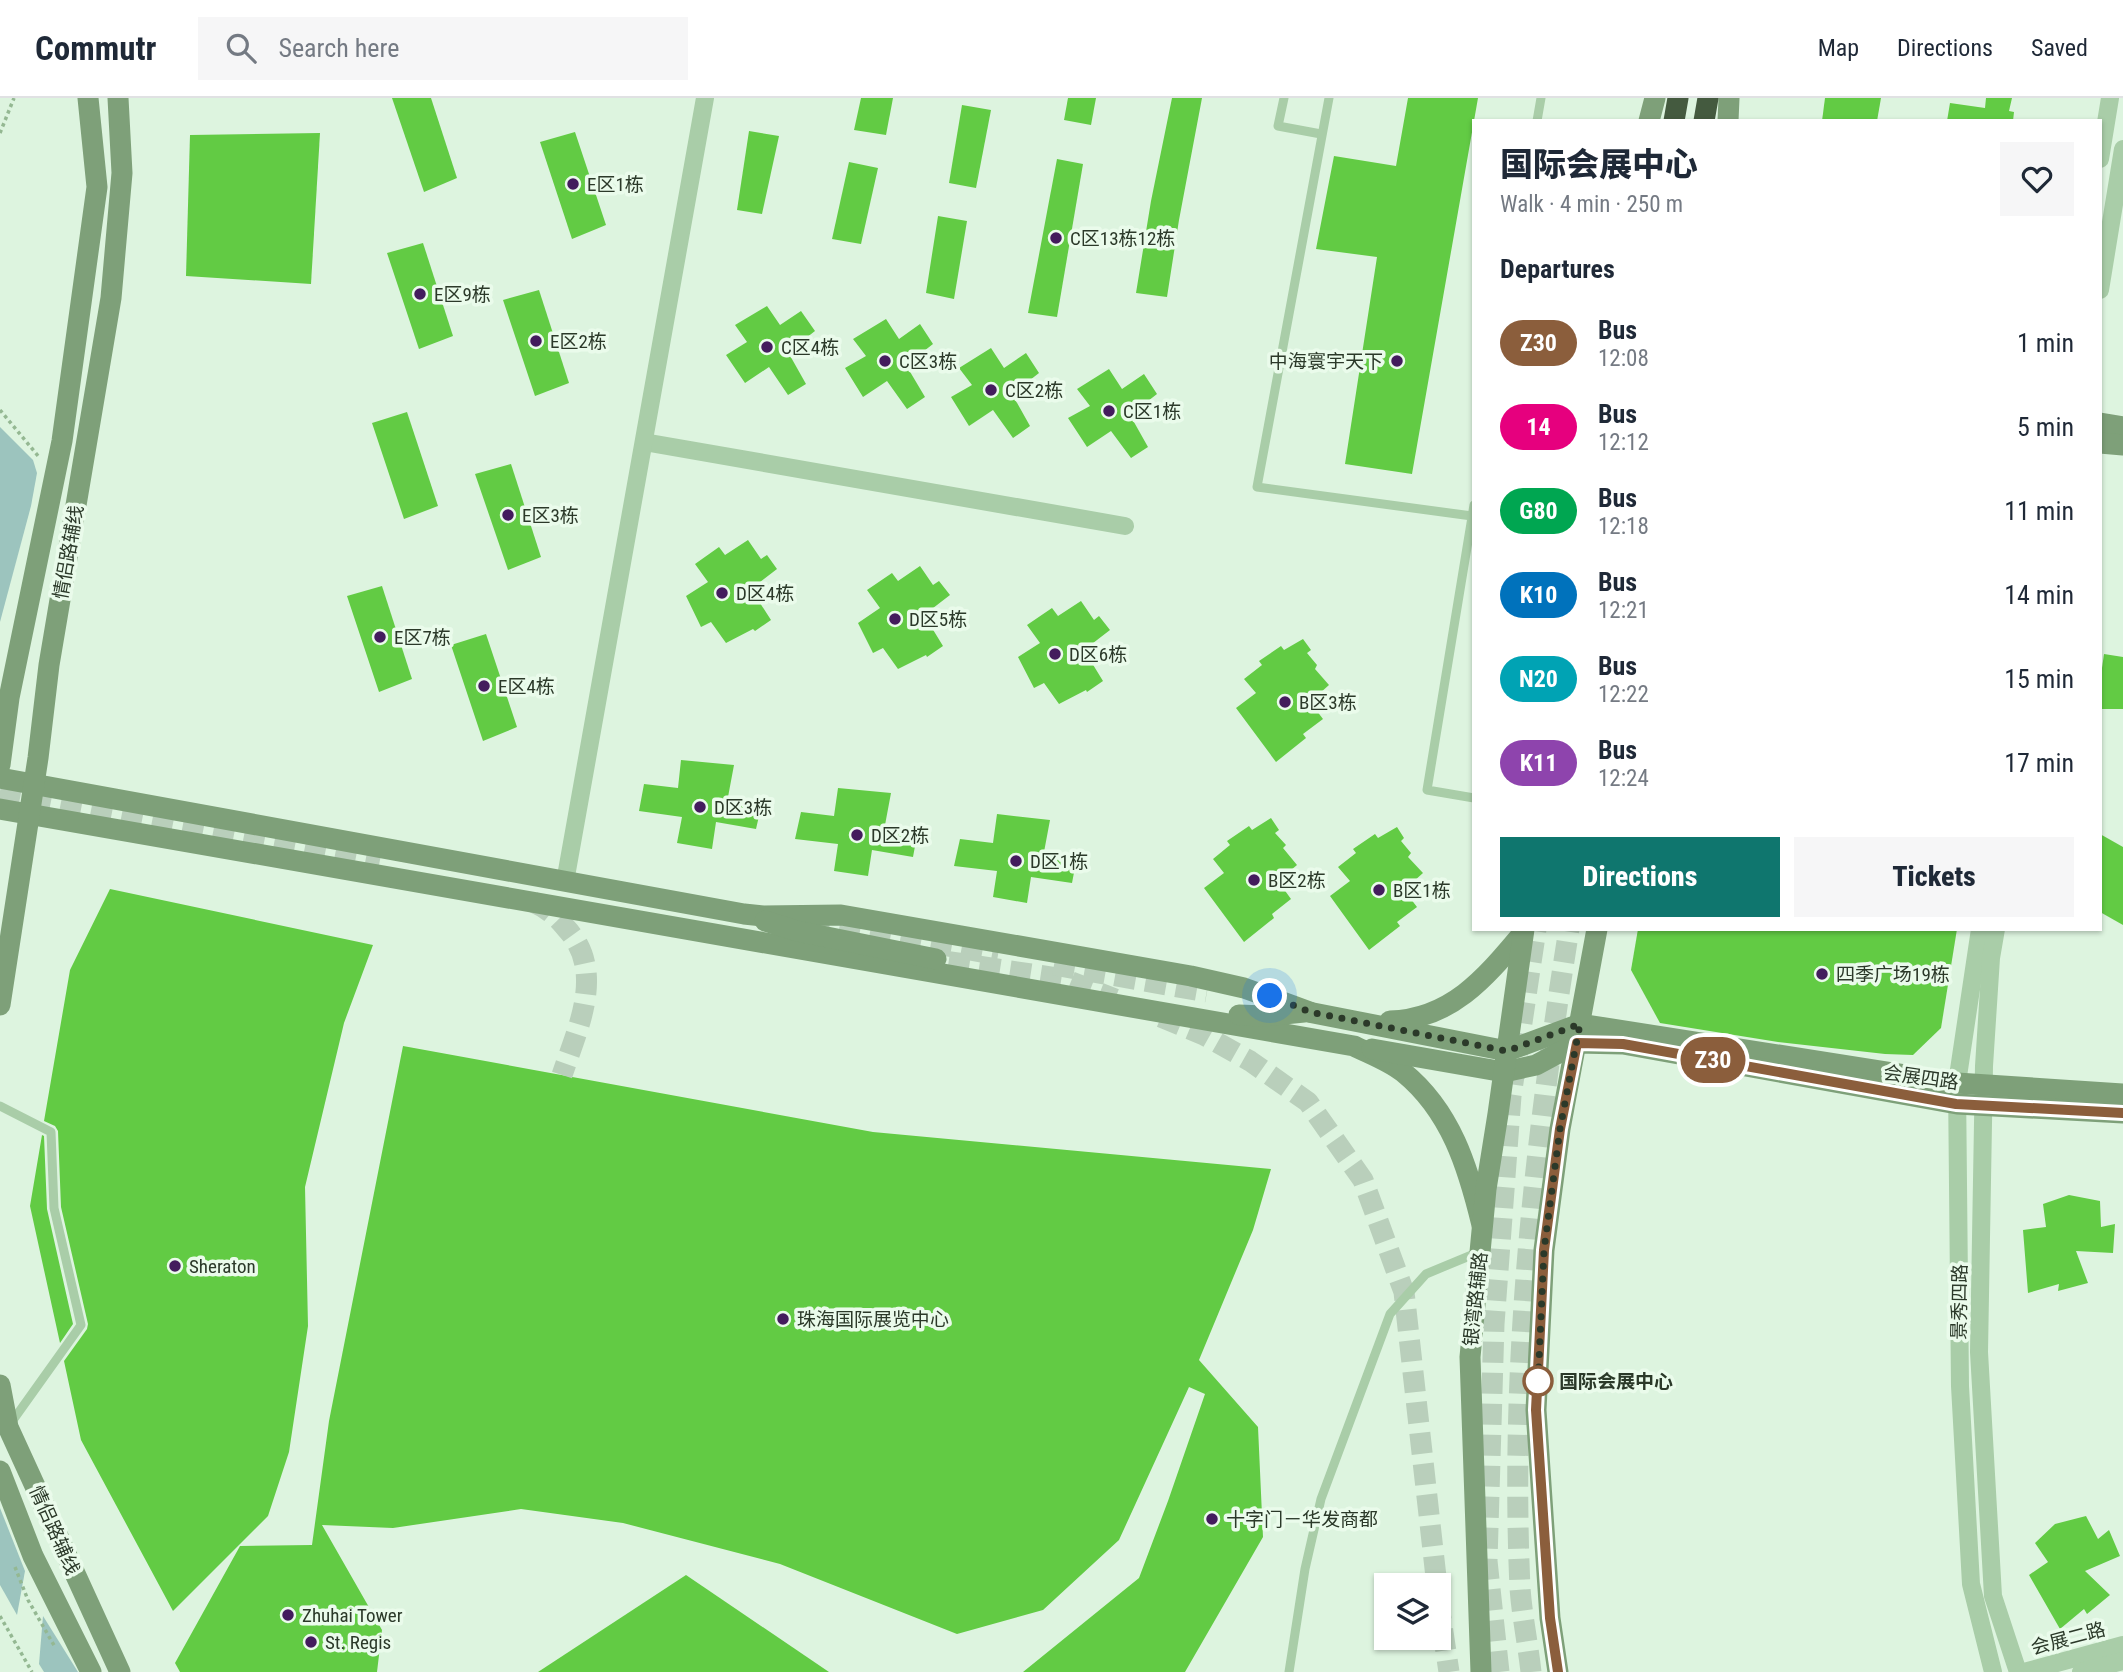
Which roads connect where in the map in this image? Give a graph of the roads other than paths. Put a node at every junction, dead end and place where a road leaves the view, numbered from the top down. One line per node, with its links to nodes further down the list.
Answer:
1 (88, 98): 28 (main road, 情侣路辅线)
2 (118, 98): 30 (main road, 情侣路辅线)
3 (705, 98): 23 (street)
4 (1284, 98): 17 (lane)
5 (1329, 98): 17 (lane)
6 (1541, 98): 12 (lane)
7 (1654, 98): 13 (main road)
8 (1678, 98): 14 (highway)
9 (1707, 98): 15 (highway)
10 (1730, 98): 16 (main road)
11 (2110, 98): 18 (street)
12 (1538, 119)
13 (1649, 119)
14 (1674, 119)
15 (1704, 119)
16 (1728, 119)
17 (1321, 134): 26 (lane)
18 (2102, 147)
19 (2123, 149): 20 (street)
20 (2102, 278)
21 (2102, 424): 22 (main road)
22 (2123, 427)
23 (644, 442): 27 (street); 34 (street)
24 (2102, 443): 25 (main road)
25 (2123, 445)
26 (1472, 516): 31 (lane)
27 (1125, 526)
28 (0, 765)
29 (0, 778): 30 (main road)
30 (34, 785): 33 (main road, 情侣路辅线); 34 (main road)
31 (1472, 798)
32 (0, 809): 33 (main road)
33 (30, 815): 41 (main road, 情侣路辅线); 45 (main road)
34 (565, 882): 35 (main road)
35 (744, 915): 42 (main road); 42 (main road)
36 (1524, 931): 43 (main road); 46 (main road, 银湾路辅路)
37 (1597, 931): 44 (main road)
38 (1980, 931): 48 (street, 景秀四路)
39 (1996, 931): 50 (street, 景秀四路)
40 (1207, 992): 42 (main road)
41 (0, 1005)
42 (1310, 1012): 43 (main road)
43 (1368, 1022): 46 (main road)
44 (1578, 1034): 46 (main road, 会展四路); 47 (main road); 48 (main road, 会展四路); 64 (main road)
45 (1354, 1046): 47 (main road); 53 (main road)
46 (1507, 1051): 47 (main road, 银湾路辅路)
47 (1504, 1072): 53 (main road, 银湾路辅路)
48 (1956, 1094): 50 (main road, 会展四路); 65 (street, 景秀四路)
49 (2123, 1094): 50 (main road, 会展四路)
50 (1983, 1095): 52 (main road, 会展四路); 66 (street, 景秀四路)
51 (0, 1105): 56 (lane)
52 (2123, 1113)
53 (1482, 1225): 54 (main road, 银湾路辅路)
54 (1480, 1251): 62 (lane); 63 (main road, 银湾路辅路)
55 (0, 1385): 56 (main road, 情侣路辅线)
56 (8, 1427): 61 (main road, 情侣路辅线)
57 (0, 1471): 60 (main road, 情侣路辅线)
58 (2123, 1645): 67 (street, 会展二路)
59 (2123, 1661): 68 (street, 会展二路)
60 (91, 1672)
61 (120, 1672)
62 (1289, 1672)
63 (1481, 1672)
64 (1558, 1672)
65 (1993, 1672)
66 (2018, 1672)
67 (2024, 1672)
68 (2081, 1672)

